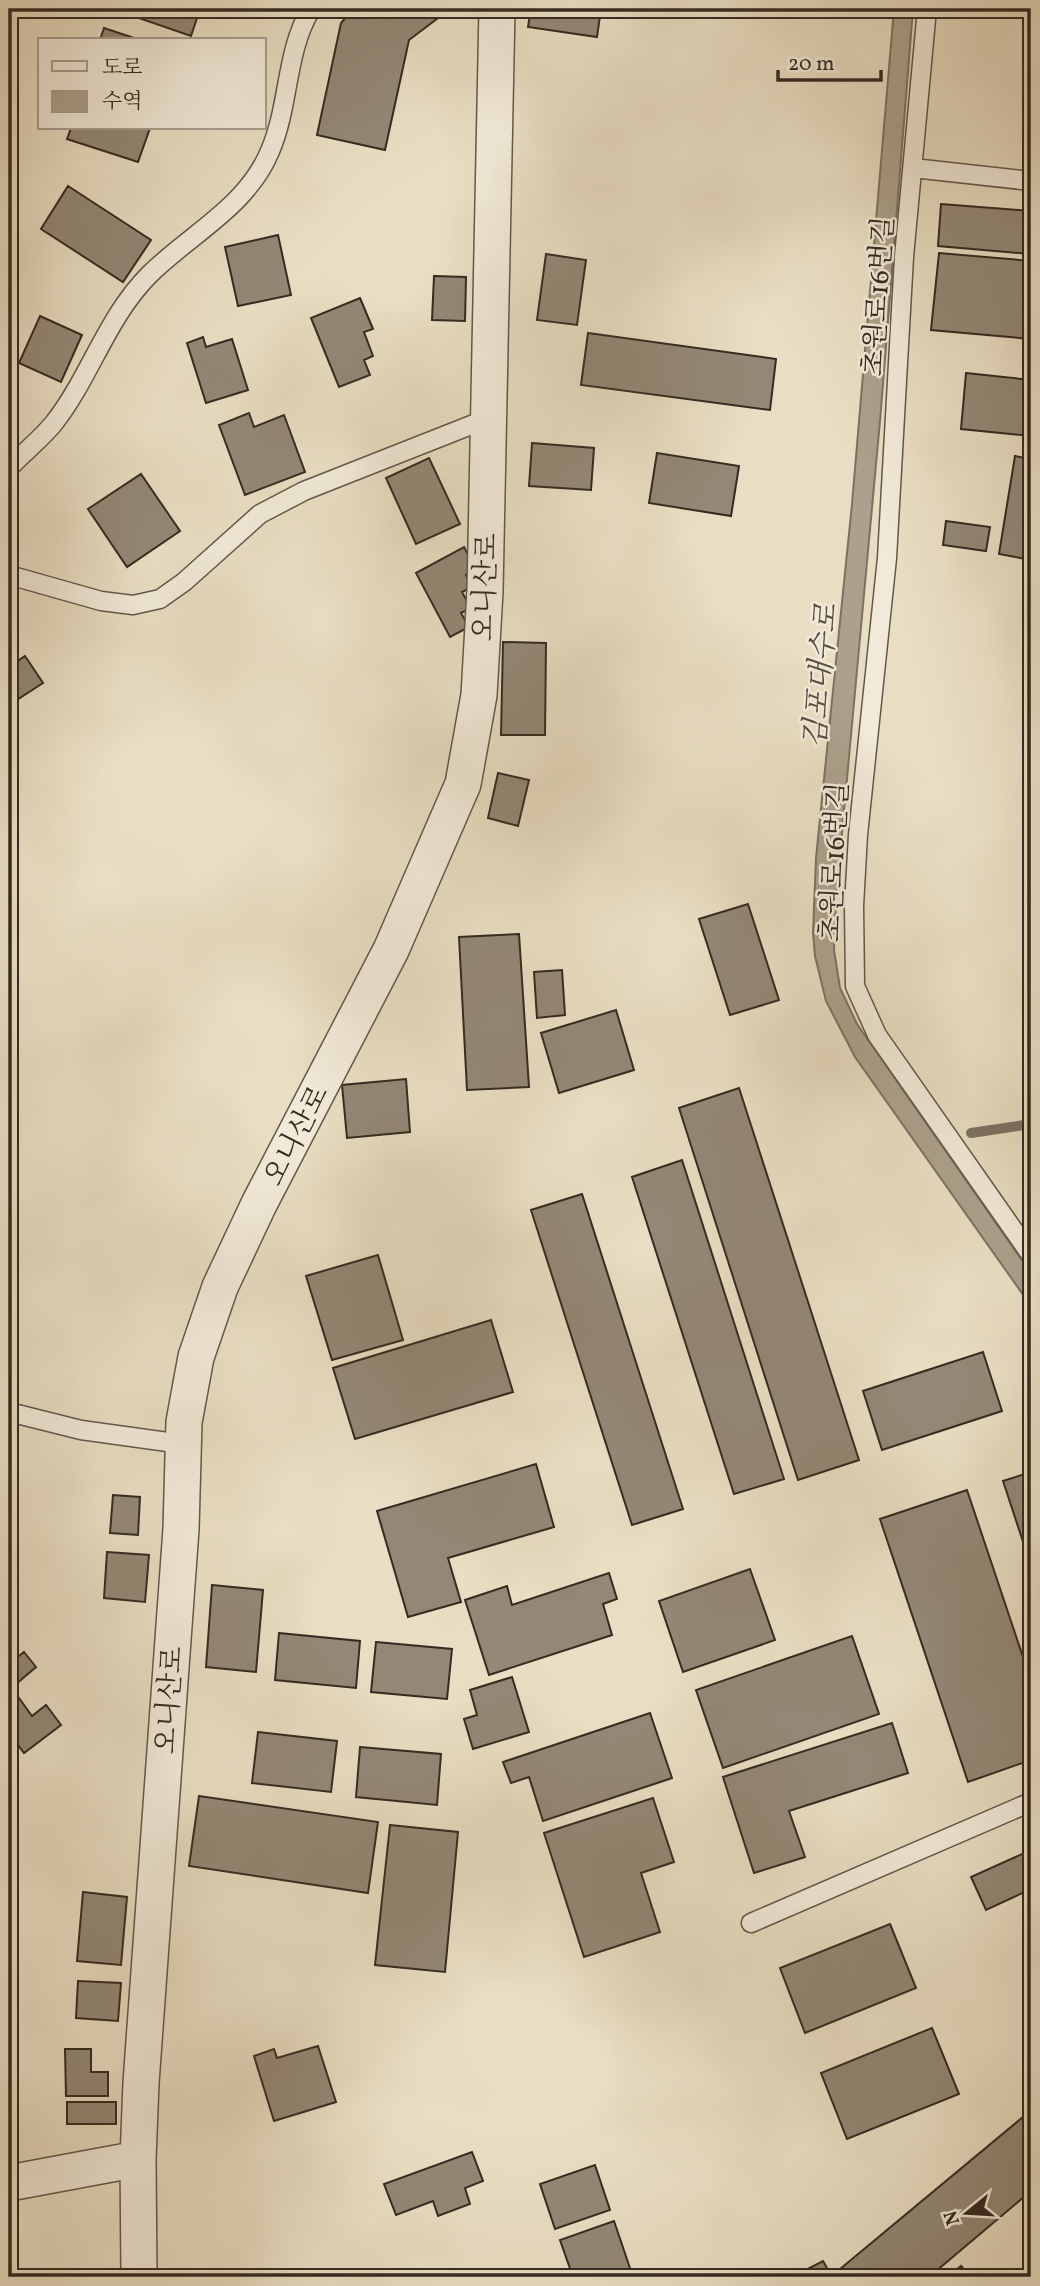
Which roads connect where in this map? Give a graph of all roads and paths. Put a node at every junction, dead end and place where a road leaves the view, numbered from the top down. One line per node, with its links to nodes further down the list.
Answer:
1 (311, 9): 7 (lane)
2 (497, 9): 6 (street, 오니산로)
3 (927, 9): 4 (lane, 초원로16번길)
4 (913, 168): 5 (lane); 9 (lane, 초원로16번길)
5 (1031, 181)
6 (489, 418): 8 (lane); 11 (street, 오니산로)
7 (9, 468)
8 (9, 575)
9 (1031, 1255)
10 (9, 1412): 11 (lane)
11 (182, 1444): 14 (street, 오니산로)
12 (1031, 1801): 13 (lane)
13 (751, 1923)
14 (138, 2160): 15 (street); 16 (street, 오니산로)
15 (9, 2183)
16 (139, 2277)

